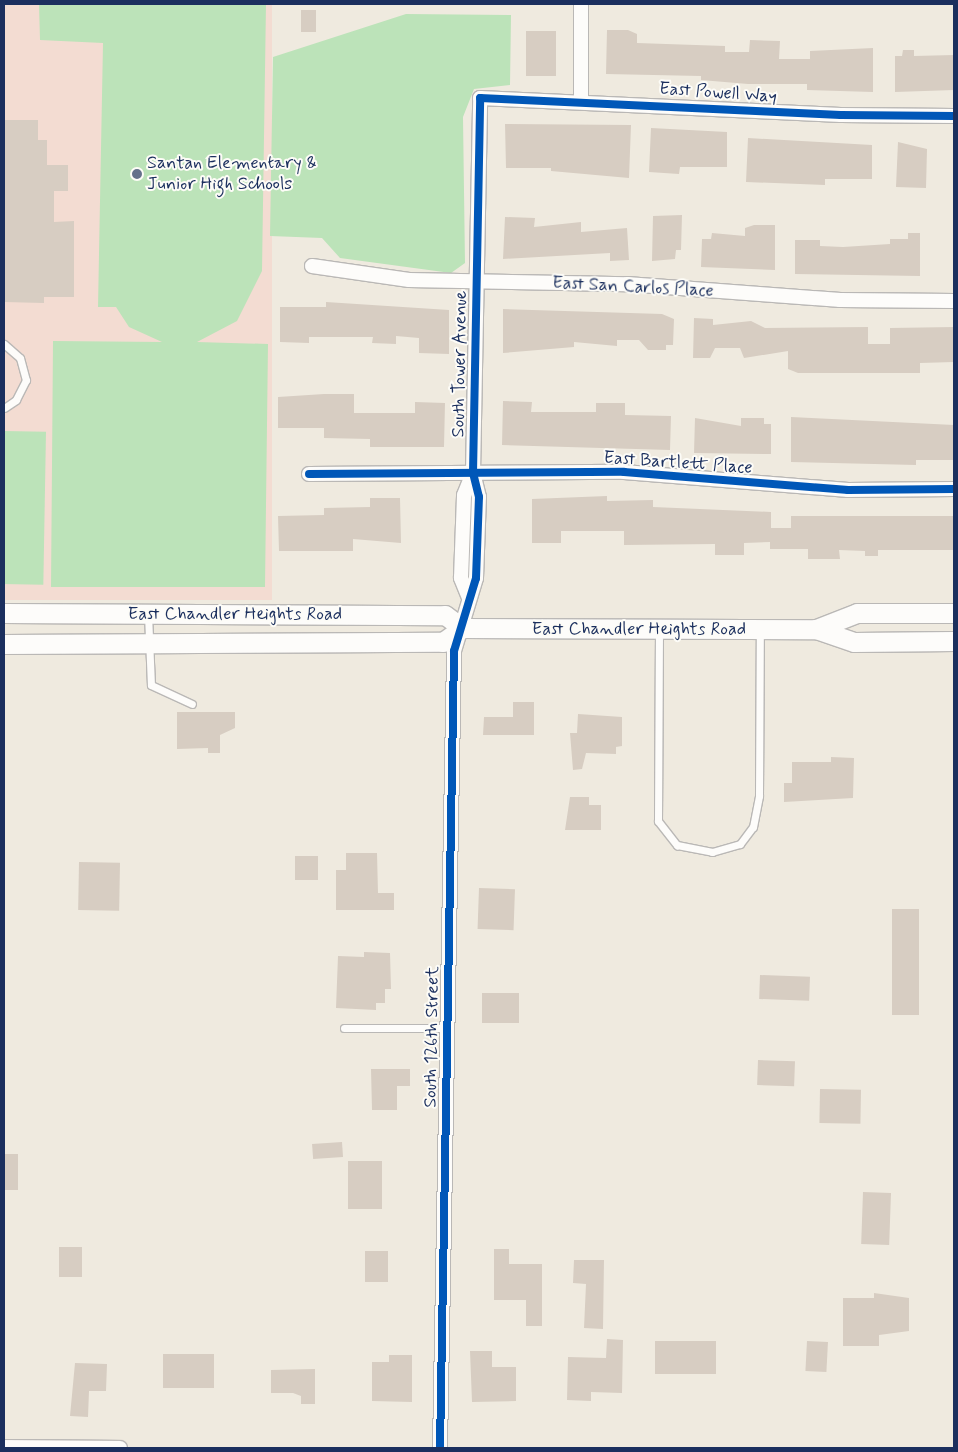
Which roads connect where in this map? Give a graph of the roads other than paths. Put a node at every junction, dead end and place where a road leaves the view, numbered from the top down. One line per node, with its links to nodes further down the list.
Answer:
1 (581, 4): 3 (street)
2 (480, 98): 3 (street, East Powell Way); 6 (street, South Tower Avenue)
3 (581, 99): 4 (street, East Powell Way)
4 (954, 116)
5 (312, 266): 6 (street, East San Carlos Place)
6 (476, 281): 7 (street, East San Carlos Place); 10 (street, South Tower Avenue)
7 (954, 301)
8 (4, 344): 9 (lane)
9 (4, 408)
10 (473, 473): 11 (street, East Bartlett Place); 12 (street, East Bartlett Place); 16 (street, South Tower Avenue)
11 (309, 474)
12 (954, 490)
13 (4, 613): 15 (main road, East Chandler Heights Road)
14 (954, 613): 17 (main road, East Chandler Heights Road)
15 (148, 614): 16 (main road, East Chandler Heights Road); 22 (lane)
16 (462, 628): 19 (main road, East Chandler Heights Road); 22 (main road, East Chandler Heights Road); 25 (street, South 126th Street)
17 (816, 628): 18 (main road, East Chandler Heights Road); 20 (main road, East Chandler Heights Road)
18 (760, 629): 19 (main road, East Chandler Heights Road); 19 (lane)
19 (659, 630)
20 (954, 642)
21 (4, 644): 22 (main road, East Chandler Heights Road)
22 (148, 644): 23 (lane)
23 (192, 704)
24 (344, 1028): 25 (lane)
25 (448, 1028): 28 (street, South 126th Street)
26 (4, 1447): 27 (street)
27 (120, 1448)
28 (440, 1448)

